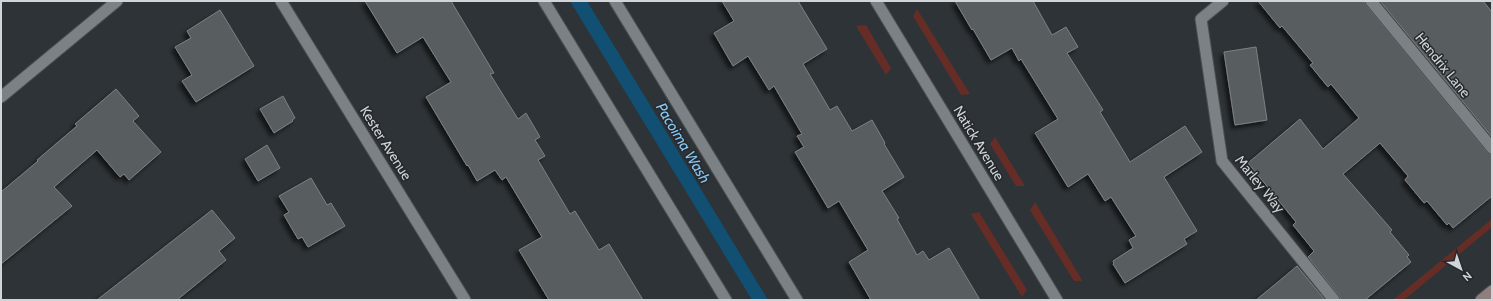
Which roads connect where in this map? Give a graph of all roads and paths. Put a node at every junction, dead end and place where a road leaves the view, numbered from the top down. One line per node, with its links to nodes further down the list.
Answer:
1 (117, 1): 8 (street)
2 (281, 1): 11 (street, Kester Avenue)
3 (544, 1): 12 (street)
4 (615, 1): 13 (street)
5 (876, 1): 14 (street, Natick Avenue)
6 (1223, 1): 15 (street, Marley Way)
7 (1372, 1): 9 (street, Hendrix Lane)
8 (1, 97)
9 (1492, 148)
10 (1492, 291): 16 (main road)
11 (465, 300)
12 (726, 300)
13 (796, 300)
14 (1057, 300)
15 (1334, 300)
16 (1481, 300)

